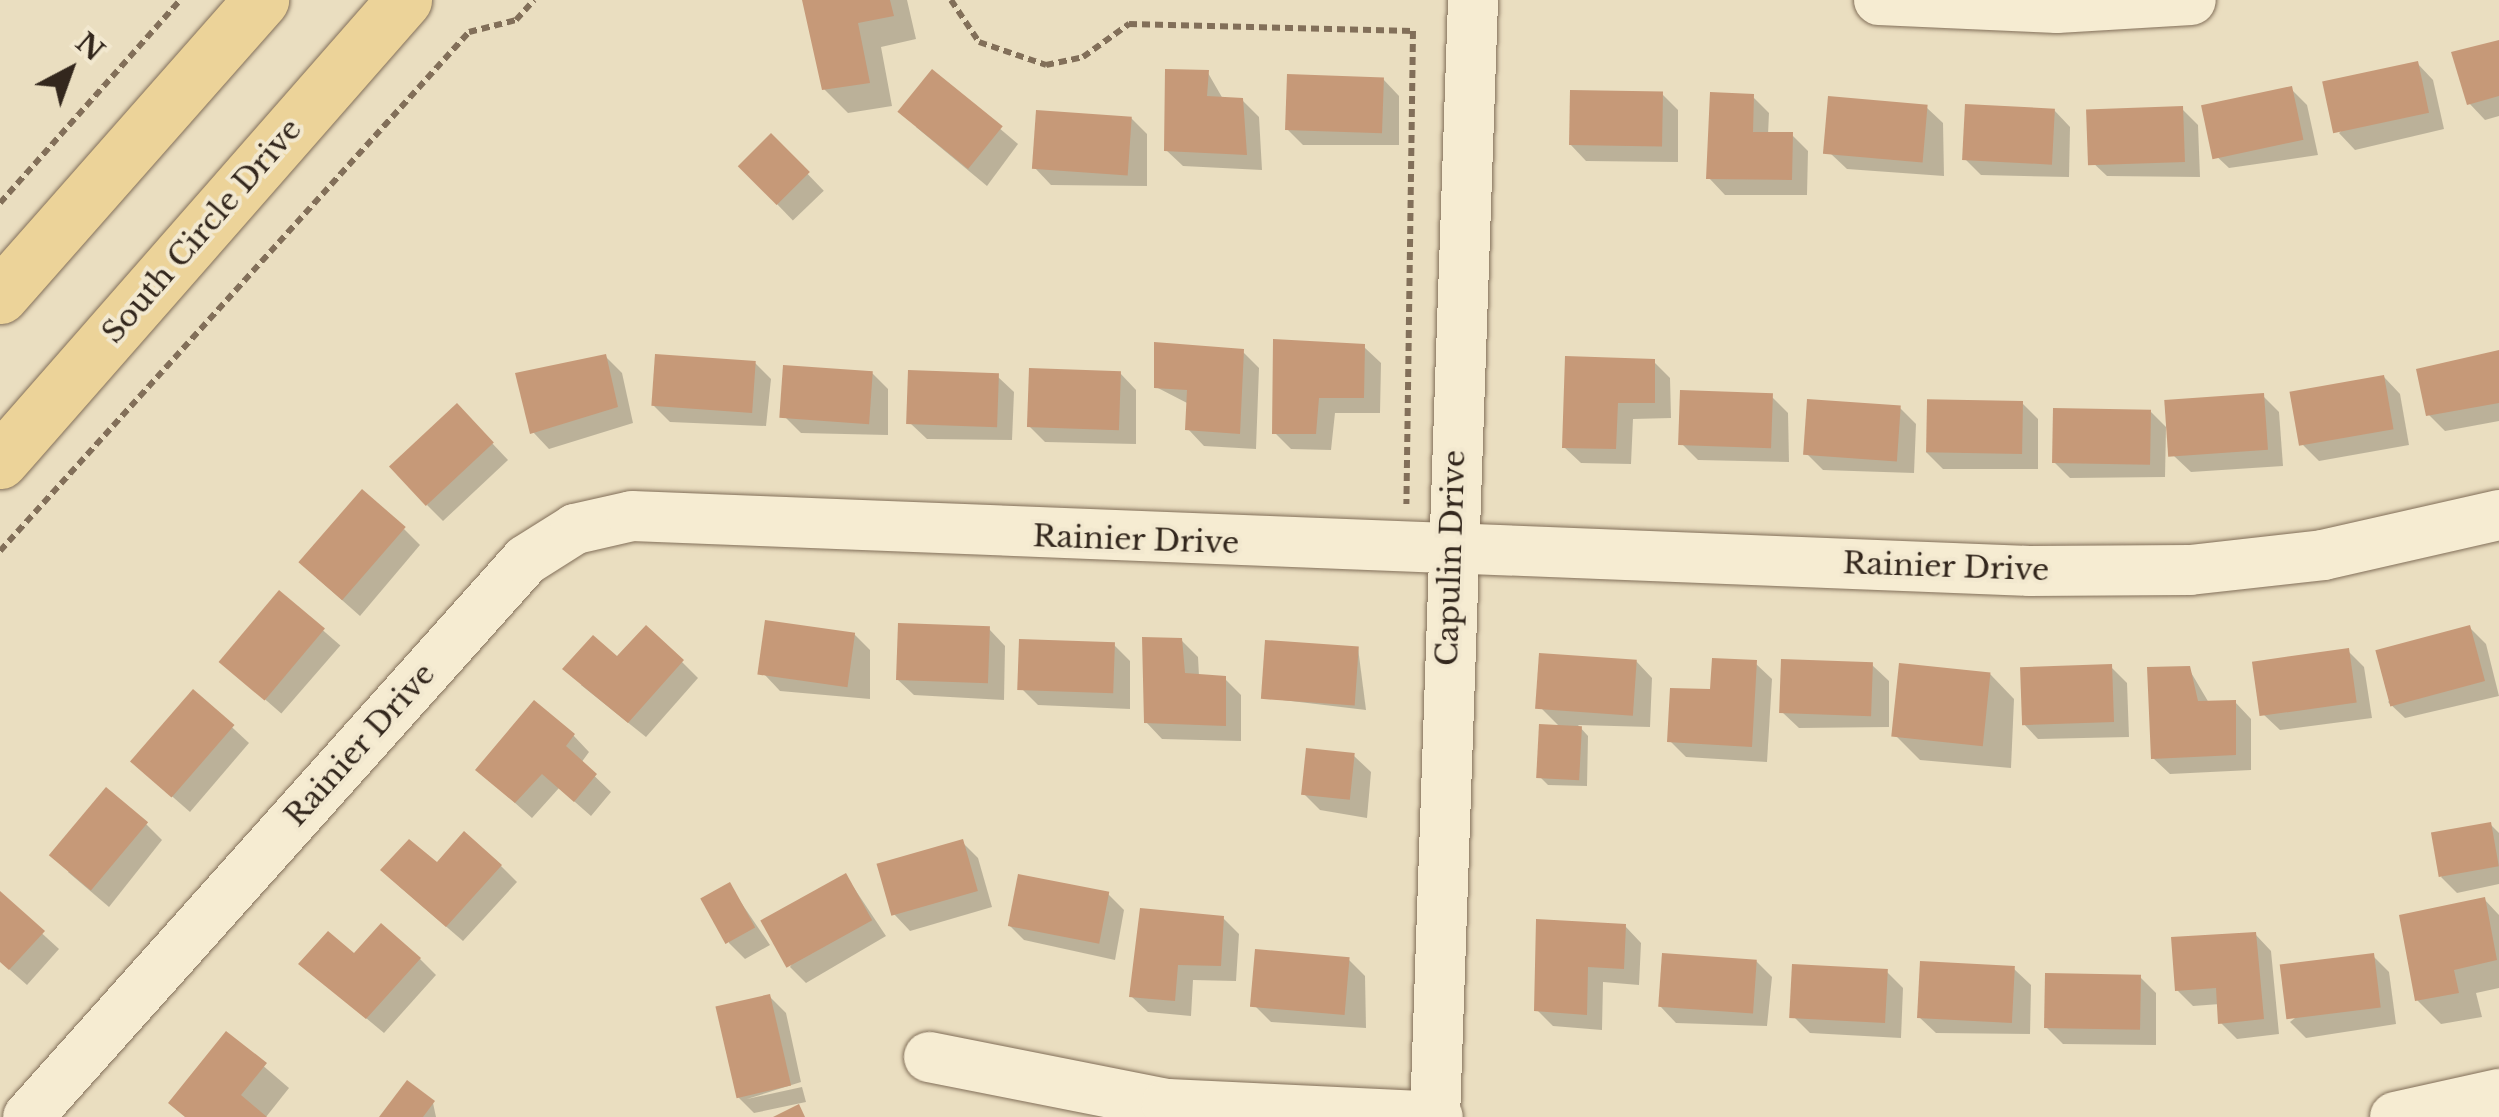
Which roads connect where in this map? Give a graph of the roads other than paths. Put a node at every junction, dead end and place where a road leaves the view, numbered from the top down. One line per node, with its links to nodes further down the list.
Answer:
1 (261, 0): 6 (main road)
2 (404, 0): 7 (main road, South Circle Drive)
3 (1473, 0): 9 (street, Capulin Drive)
4 (1879, 0): 5 (street)
5 (2192, 0)
6 (0, 296)
7 (0, 461)
8 (2499, 515): 9 (street, Rainier Drive)
9 (1450, 551): 14 (street, Rainier Drive); 15 (street, Capulin Drive)
10 (930, 1057): 15 (street)
11 (2499, 1094): 16 (street)
12 (0, 1112): 13 (street)
13 (6, 1117)
14 (28, 1117)
15 (1436, 1117)
16 (2395, 1117)

